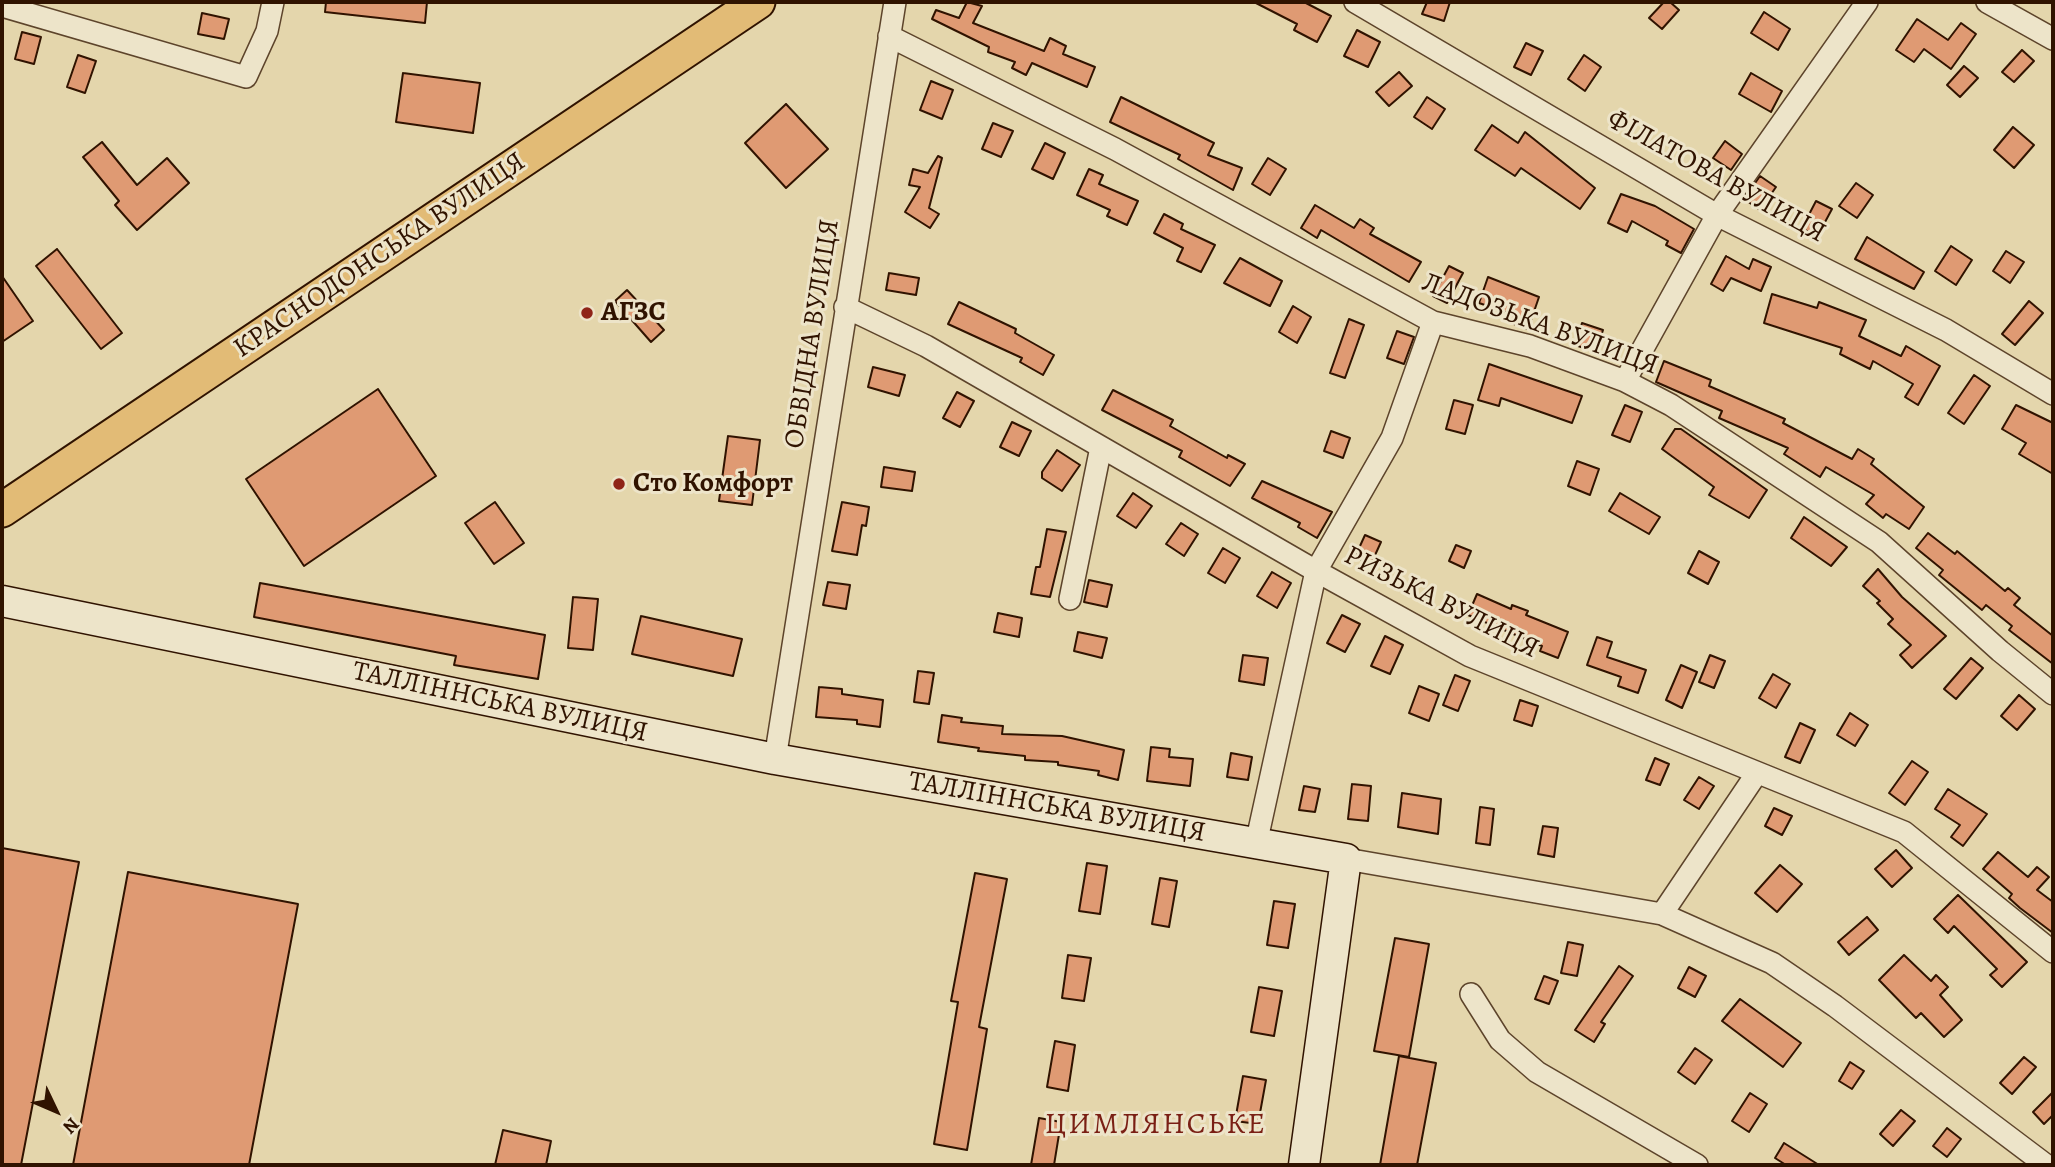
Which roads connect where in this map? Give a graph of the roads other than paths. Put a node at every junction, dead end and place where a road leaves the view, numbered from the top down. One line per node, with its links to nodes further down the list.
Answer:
1 (273, 2): 7 (street)
2 (758, 2): 16 (main road, КРАСНОДОНСЬКА ВУЛИЦЯ)
3 (895, 2): 8 (street, ОБВІДНА ВУЛИЦЯ)
4 (1355, 2): 10 (street, ФІЛАТОВА ВУЛИЦЯ)
5 (1867, 2): 10 (street)
6 (1987, 2): 9 (street)
7 (2, 6)
8 (889, 36): 11 (street, ОБВІДНА ВУЛИЦЯ); 12 (street, ЛАДОЗЬКА ВУЛИЦЯ)
9 (2053, 39)
10 (1717, 215): 13 (street); 14 (street, ФІЛАТОВА ВУЛИЦЯ)
11 (845, 307): 15 (street, РИЗЬКА ВУЛИЦЯ); 21 (street, ОБВІДНА ВУЛИЦЯ)
12 (1433, 322): 13 (street, ЛАДОЗЬКА ВУЛИЦЯ); 17 (street)
13 (1625, 381): 20 (street, ЛАДОЗЬКА ВУЛИЦЯ)
14 (2053, 394)
15 (1101, 447): 17 (street, РИЗЬКА ВУЛИЦЯ); 18 (street)
16 (2, 510)
17 (1316, 571): 22 (street, РИЗЬКА ВУЛИЦЯ); 23 (street)
18 (1070, 599)
19 (2, 601): 21 (street, ТАЛЛІННСЬКА ВУЛИЦЯ)
20 (2053, 694)
21 (775, 759): 23 (street, ТАЛЛІННСЬКА ВУЛИЦЯ)
22 (1758, 774): 25 (street); 26 (street, РИЗЬКА ВУЛИЦЯ)
23 (1256, 844): 24 (street, ТАЛЛІННСЬКА ВУЛИЦЯ)
24 (1346, 859): 25 (street, ТАЛЛІННСЬКА ВУЛИЦЯ); 28 (street)
25 (1662, 914): 30 (street, ТАЛЛІННСЬКА ВУЛИЦЯ)
26 (2053, 952)
27 (1471, 994): 29 (street)
28 (1304, 1165)
29 (1697, 1165)
30 (2046, 1165)

